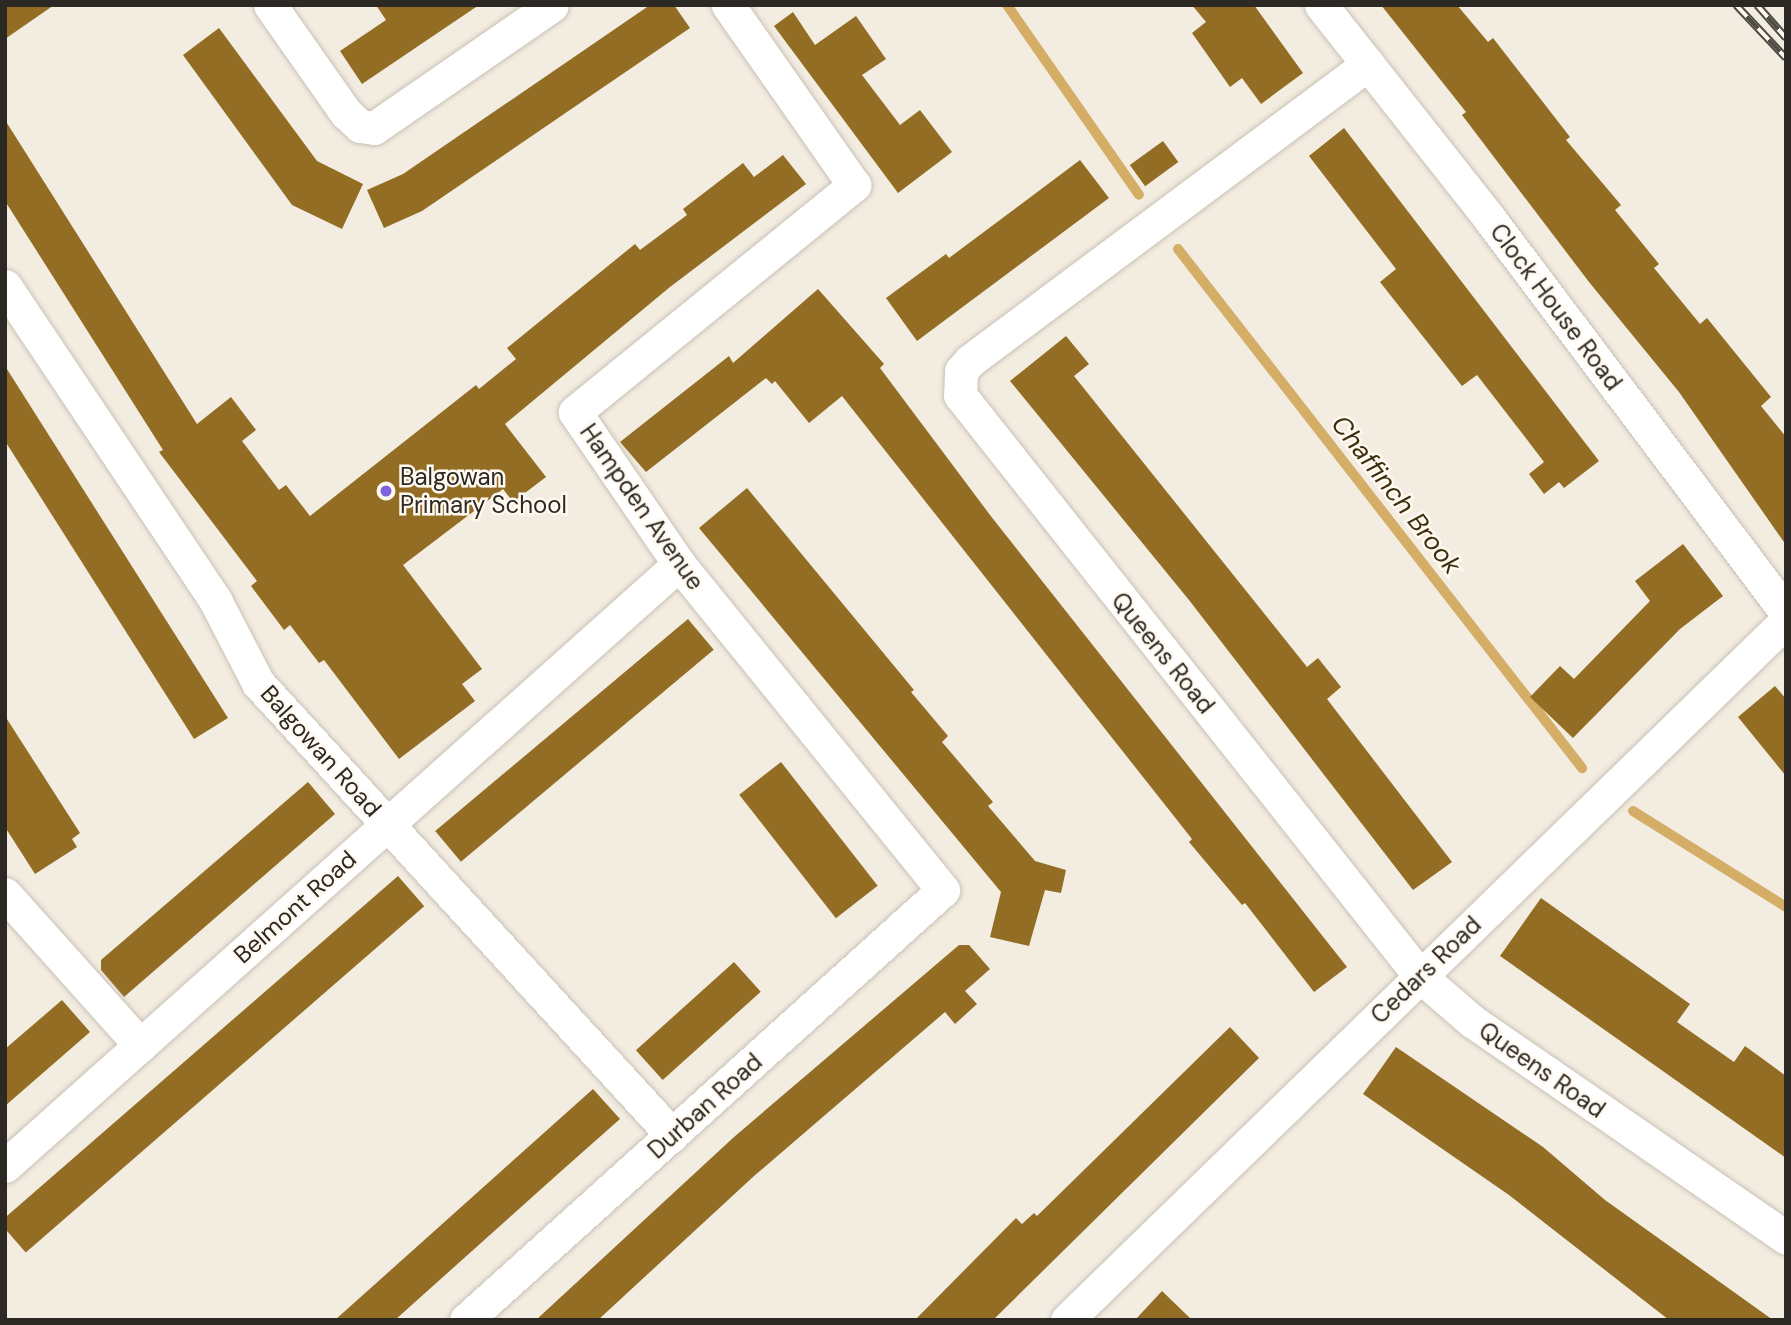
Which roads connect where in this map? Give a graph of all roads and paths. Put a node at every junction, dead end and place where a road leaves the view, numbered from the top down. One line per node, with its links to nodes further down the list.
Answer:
1 (270, 5): 2 (street)
2 (552, 5)
3 (728, 5): 7 (street, Hampden Avenue)
4 (1321, 5): 5 (street, Clock House Road)
5 (1368, 64): 8 (street, Clock House Road); 13 (street, Queens Road)
6 (5, 286): 10 (street, Balgowan Road)
7 (679, 564): 10 (street, Belmont Road); 11 (street, Hampden Avenue)
8 (1786, 612)
9 (1786, 621): 13 (street, Cedars Road)
10 (387, 824): 14 (street, Belmont Road); 15 (street, Balgowan Road)
11 (943, 890): 15 (street, Durban Road)
12 (5, 894): 14 (street)
13 (1420, 976): 17 (street, Queens Road); 19 (street, Cedars Road)
14 (140, 1045): 16 (street, Belmont Road)
15 (672, 1135): 18 (street, Durban Road)
16 (5, 1166)
17 (1786, 1238)
18 (466, 1320)
19 (1067, 1320)

